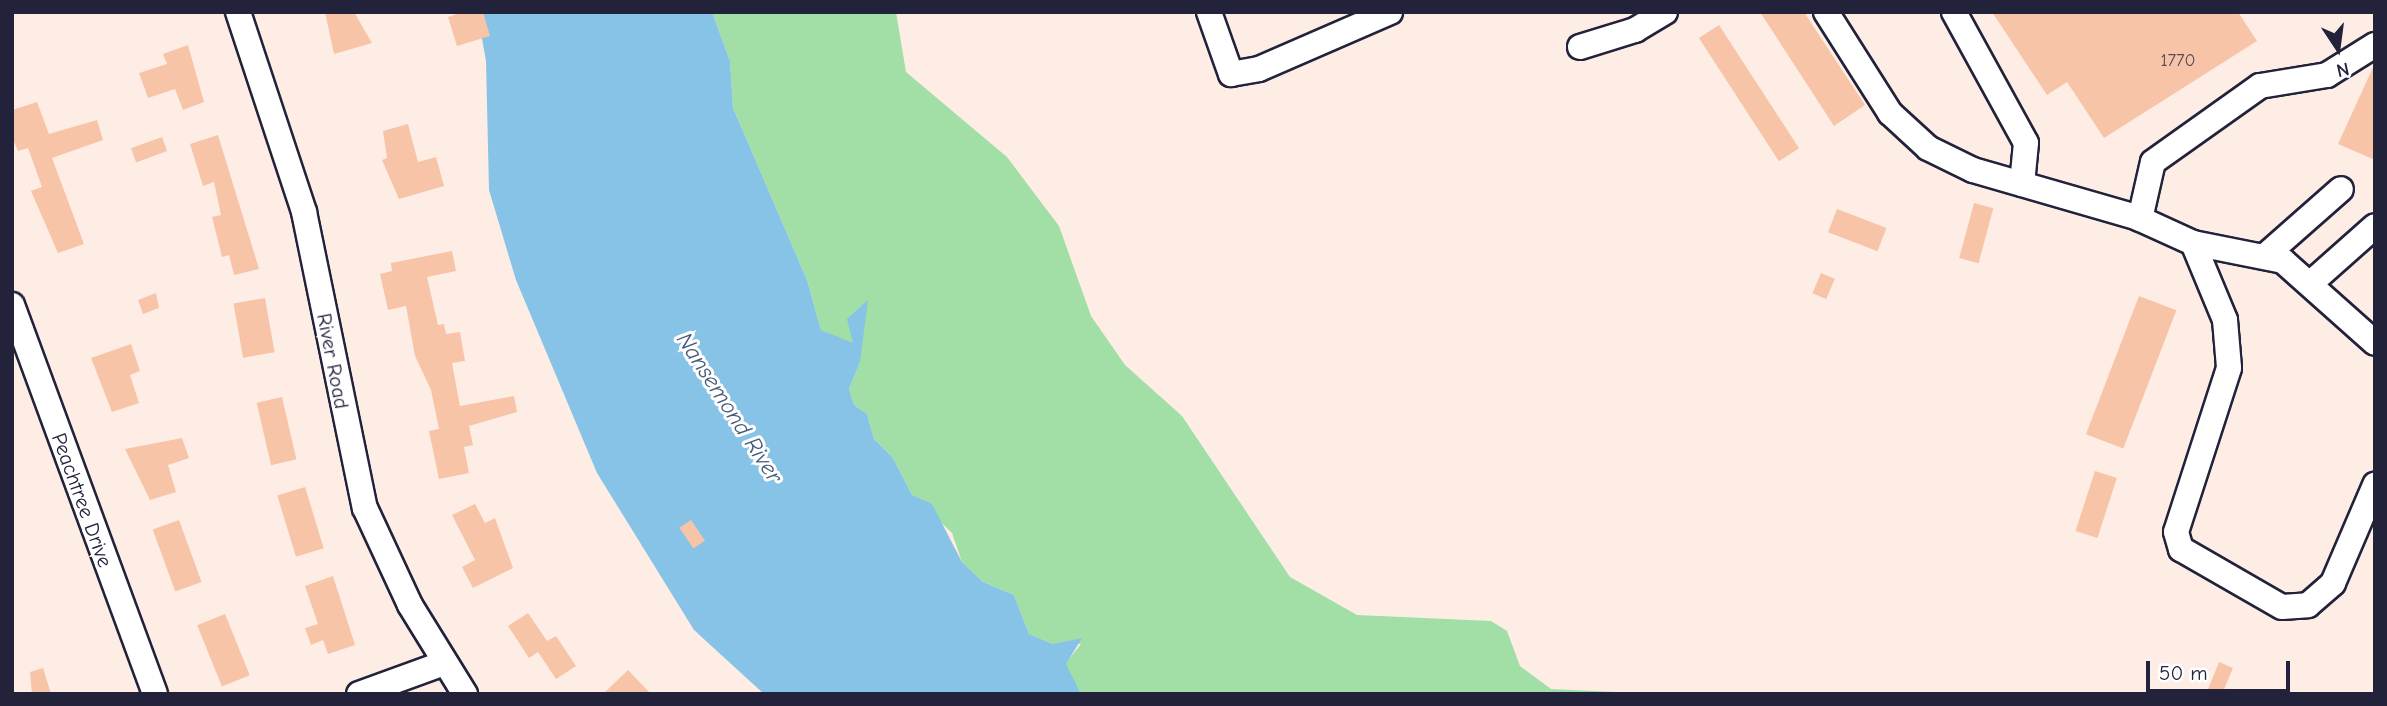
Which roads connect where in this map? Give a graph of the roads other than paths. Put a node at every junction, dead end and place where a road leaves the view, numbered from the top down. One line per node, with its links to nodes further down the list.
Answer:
1 (238, 12): 19 (street, River Road)
2 (1209, 12): 3 (street)
3 (1390, 12)
4 (1665, 12): 8 (street)
5 (1826, 12): 9 (street)
6 (1954, 12): 9 (street)
7 (2375, 45): 11 (street)
8 (1580, 47)
9 (2022, 184): 11 (street)
10 (2341, 189): 14 (street)
11 (2140, 219): 13 (street)
12 (2375, 226): 15 (street)
13 (2193, 243): 14 (street); 18 (street)
14 (2265, 256): 15 (street)
15 (2312, 282): 17 (street)
16 (12, 305): 20 (street, Peachtree Drive)
17 (2375, 343)
18 (2375, 485)
19 (444, 663): 21 (street); 22 (street, River Road)
20 (155, 694)
21 (359, 694)
22 (466, 694)

